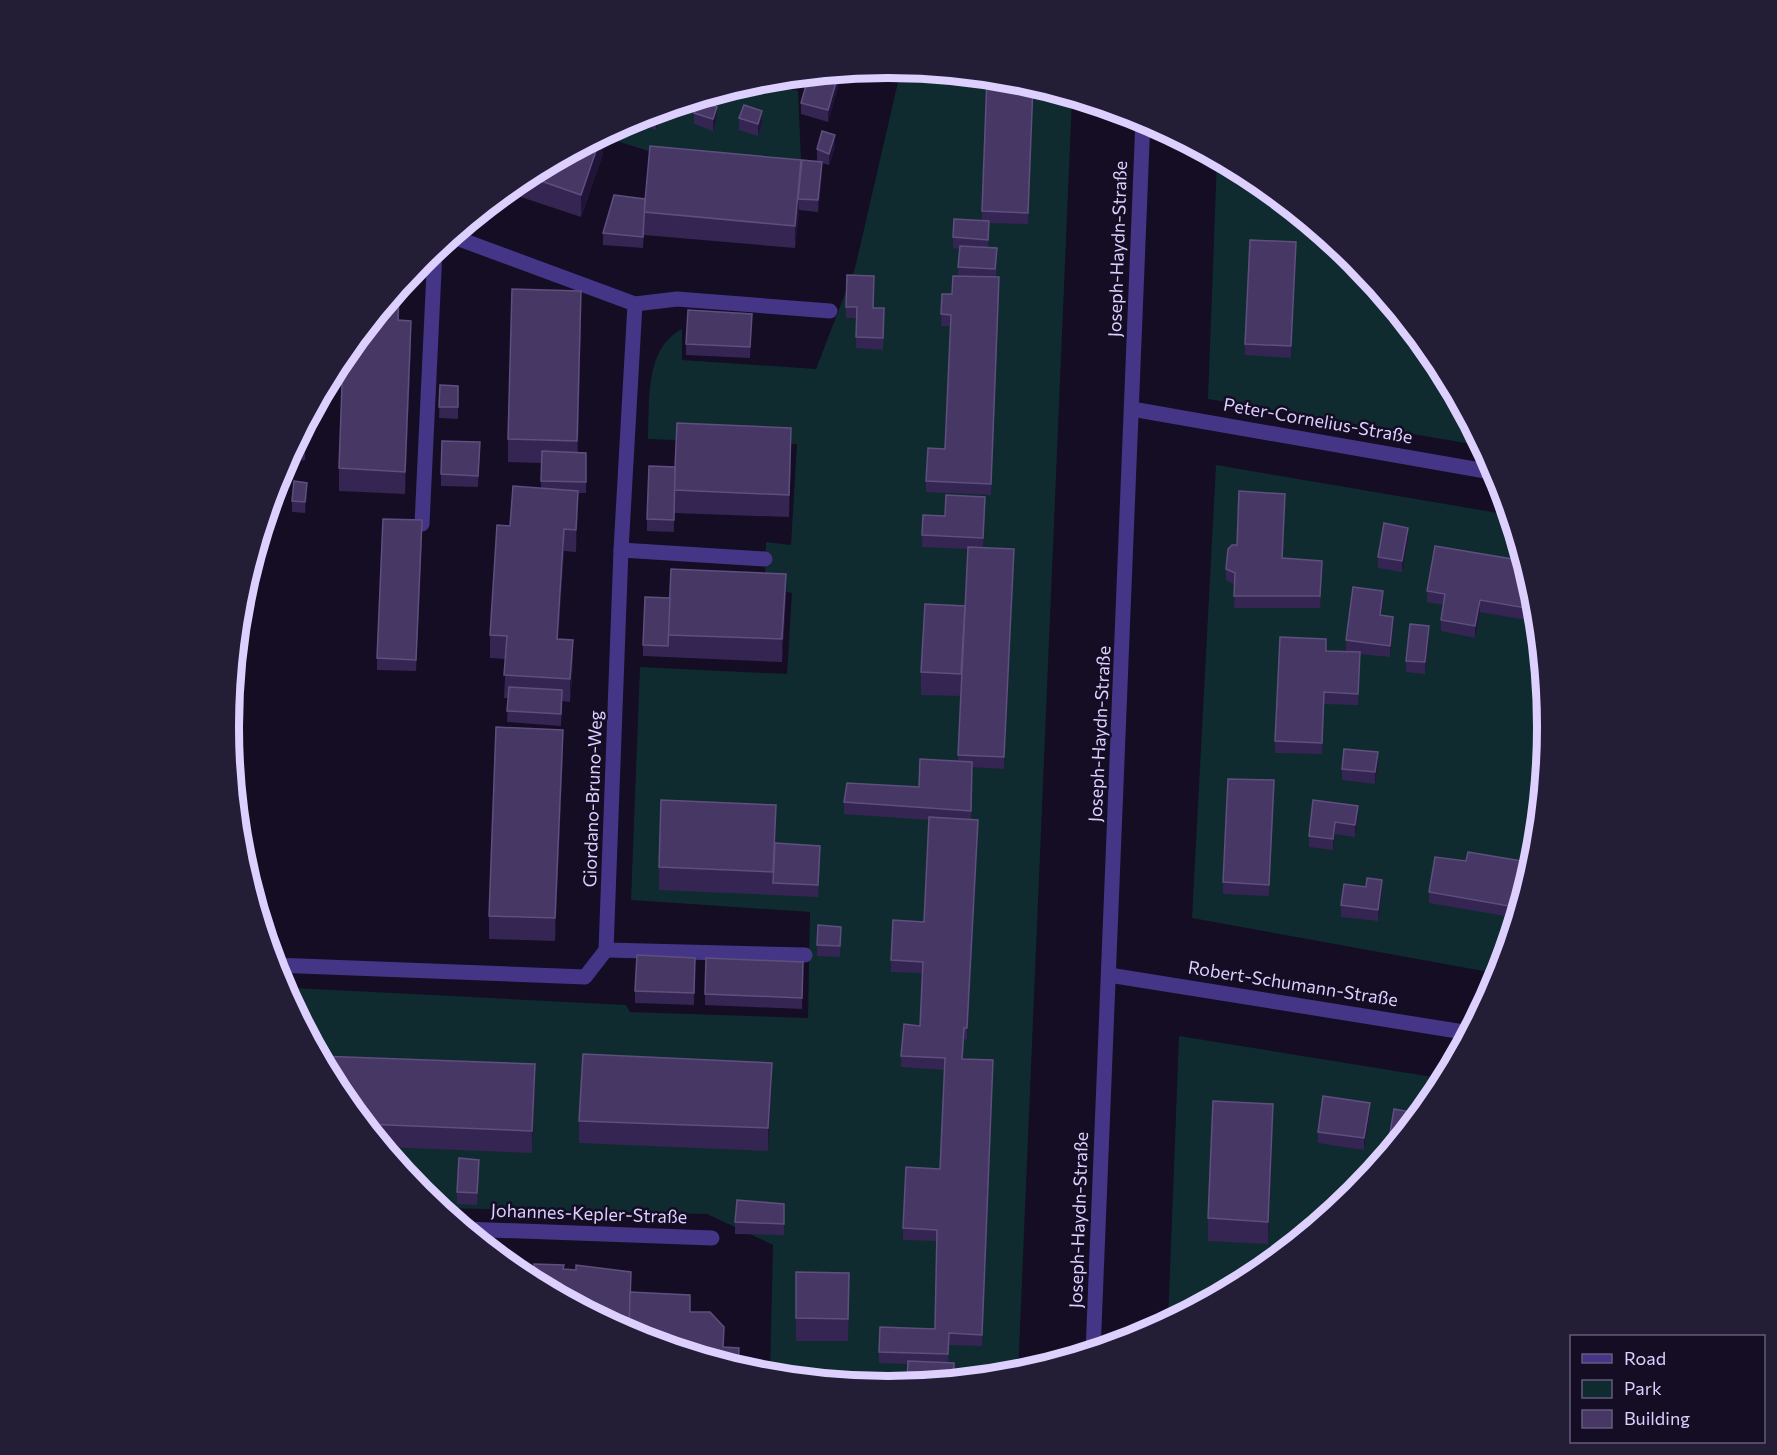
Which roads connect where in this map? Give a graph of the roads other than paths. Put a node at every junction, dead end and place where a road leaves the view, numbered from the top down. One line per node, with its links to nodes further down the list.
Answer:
1 (1143, 130): 6 (street, Joseph-Haydn-Straße)
2 (460, 239): 4 (street)
3 (434, 263): 8 (street)
4 (635, 304): 5 (street); 9 (street, Giordano-Bruno-Weg)
5 (830, 311)
6 (1132, 409): 7 (street, Peter-Cornelius-Straße); 14 (street, Joseph-Haydn-Straße)
7 (1485, 471)
8 (422, 524)
9 (621, 550): 10 (street); 11 (street, Giordano-Bruno-Weg)
10 (765, 559)
11 (606, 950): 12 (street); 13 (street)
12 (805, 955)
13 (284, 965)
14 (1109, 975): 15 (street, Robert-Schumann-Straße); 18 (street, Joseph-Haydn-Straße)
15 (1462, 1032)
16 (476, 1229): 17 (street, Johannes-Kepler-Straße)
17 (712, 1238)
18 (1093, 1344)

